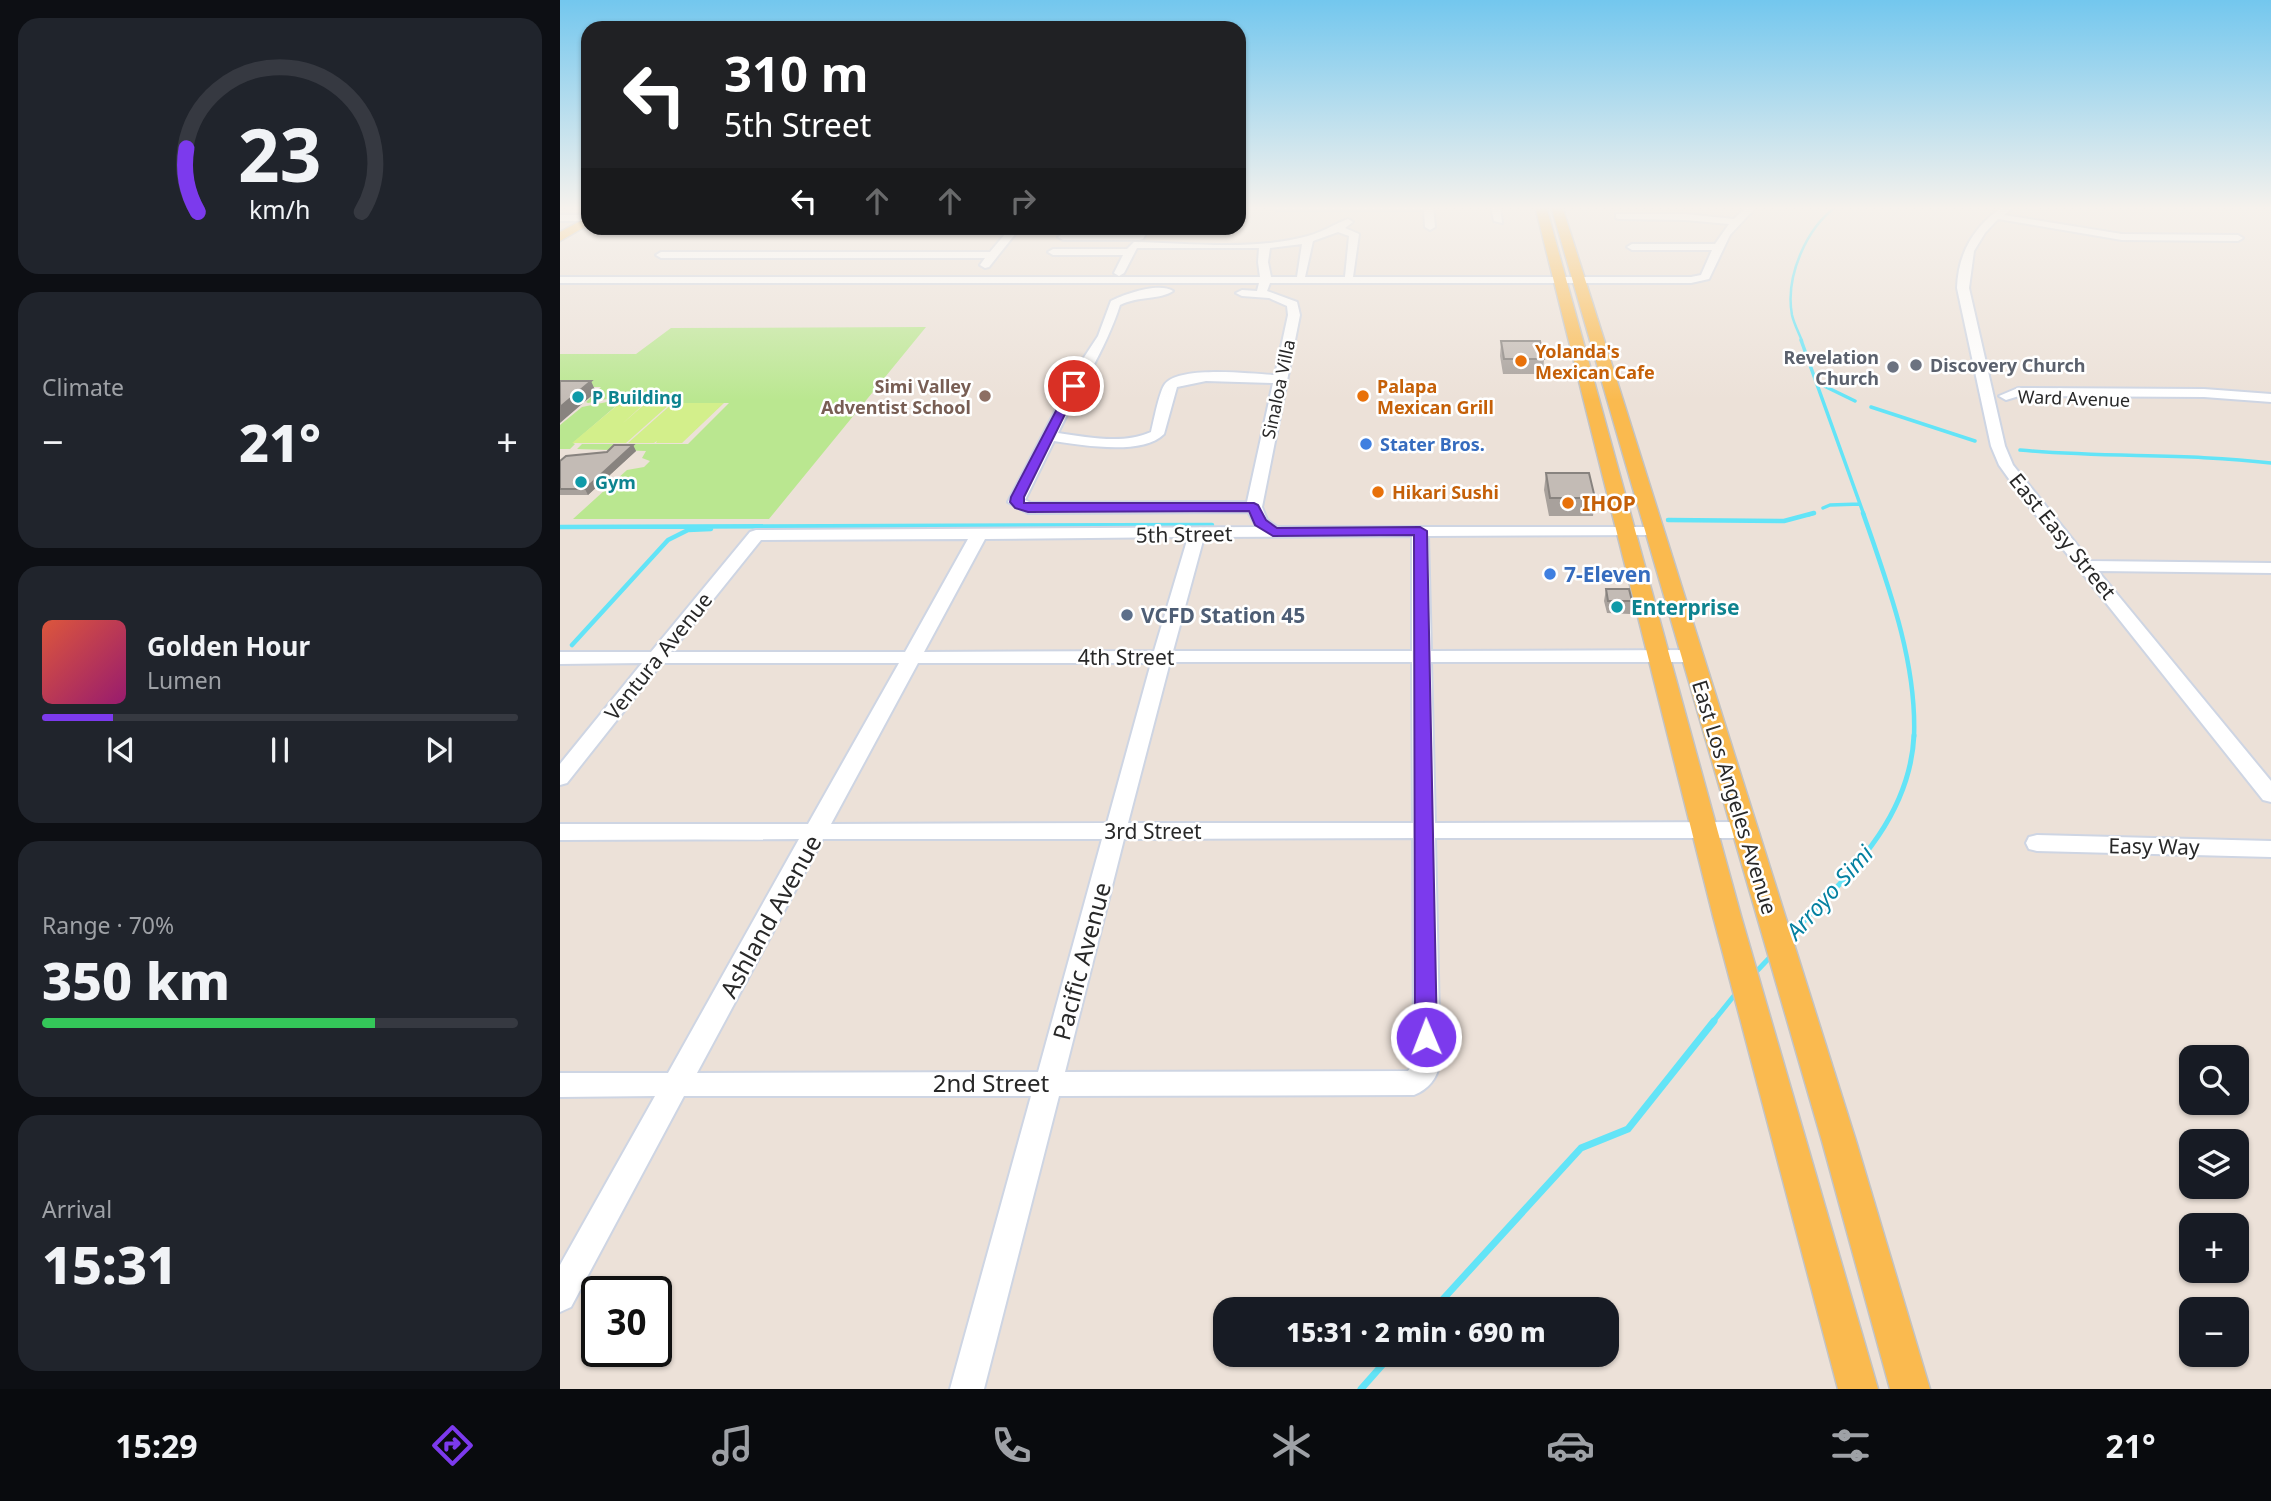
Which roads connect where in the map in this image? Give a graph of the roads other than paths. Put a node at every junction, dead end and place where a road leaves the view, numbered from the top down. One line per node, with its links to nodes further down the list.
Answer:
1 (980, 271): 11 (street)
2 (1267, 271): 14 (street)
3 (1302, 271): 9 (street)
4 (1350, 271): 10 (street)
5 (1567, 271): 13 (main road, East Los Angeles Avenue)
6 (1569, 271): 13 (main road, East Los Angeles Avenue)
7 (1707, 271): 13 (street)
8 (1962, 271): 16 (street, East Easy Street)
9 (1301, 275)
10 (1349, 275)
11 (973, 279): 12 (street); 14 (street)
12 (560, 280)
13 (1571, 280): 14 (street); 20 (main road, East Los Angeles Avenue); 21 (main road, East Los Angeles Avenue)
14 (1263, 286): 15 (street, Sinaloa Villa); 18 (street, Sinaloa Villa)
15 (1279, 379): 18 (street); 19 (street, Sinaloa Villa)
16 (1989, 395): 17 (street, Ward Avenue); 27 (street, East Easy Street)
17 (2271, 398)
18 (1048, 436): 19 (street, Sinaloa Villa)
19 (1254, 507): 23 (street)
20 (1626, 530): 21 (street, 5th Street); 22 (street, 5th Street); 30 (main road, East Los Angeles Avenue)
21 (1653, 530): 31 (main road, East Los Angeles Avenue)
22 (1420, 531): 23 (street, 5th Street); 34 (street)
23 (1273, 532): 25 (street, 5th Street)
24 (979, 534): 25 (street, 5th Street); 26 (street, 5th Street); 33 (street, Ashland Avenue)
25 (1198, 534): 29 (street, Pacific Avenue)
26 (756, 535): 32 (street, Ventura Avenue)
27 (2088, 566): 28 (street); 37 (street, East Easy Street)
28 (2271, 568)
29 (1162, 656): 33 (street, 4th Street); 34 (street, 4th Street); 41 (street, Pacific Avenue)
30 (1660, 656): 31 (street, 4th Street); 34 (street, 4th Street); 39 (main road, East Los Angeles Avenue)
31 (1693, 656): 40 (main road, East Los Angeles Avenue)
32 (658, 657): 33 (street, 4th Street); 35 (street, 4th Street); 36 (street, Ventura Avenue)
33 (913, 657): 38 (street, Ashland Avenue)
34 (1421, 657): 42 (street)
35 (560, 659)
36 (560, 778)
37 (2271, 795)
38 (817, 830): 41 (street, 3rd Street); 43 (street, 3rd Street); 47 (street, Ashland Avenue)
39 (1706, 830): 40 (street, 3rd Street); 42 (street, 3rd Street); 51 (main road, East Los Angeles Avenue)
40 (1746, 830): 52 (main road, East Los Angeles Avenue)
41 (1116, 831): 42 (street, 3rd Street); 46 (street, Pacific Avenue)
42 (1423, 831): 46 (street, 2nd Street)
43 (560, 832)
44 (2037, 843): 45 (street, Easy Way)
45 (2271, 849)
46 (1049, 1082): 47 (street, 2nd Street); 50 (street, Pacific Avenue)
47 (678, 1083): 48 (street, 2nd Street); 49 (street, Ashland Avenue)
48 (560, 1085)
49 (560, 1296)
50 (967, 1389)
51 (1858, 1389)
52 (1910, 1389)

